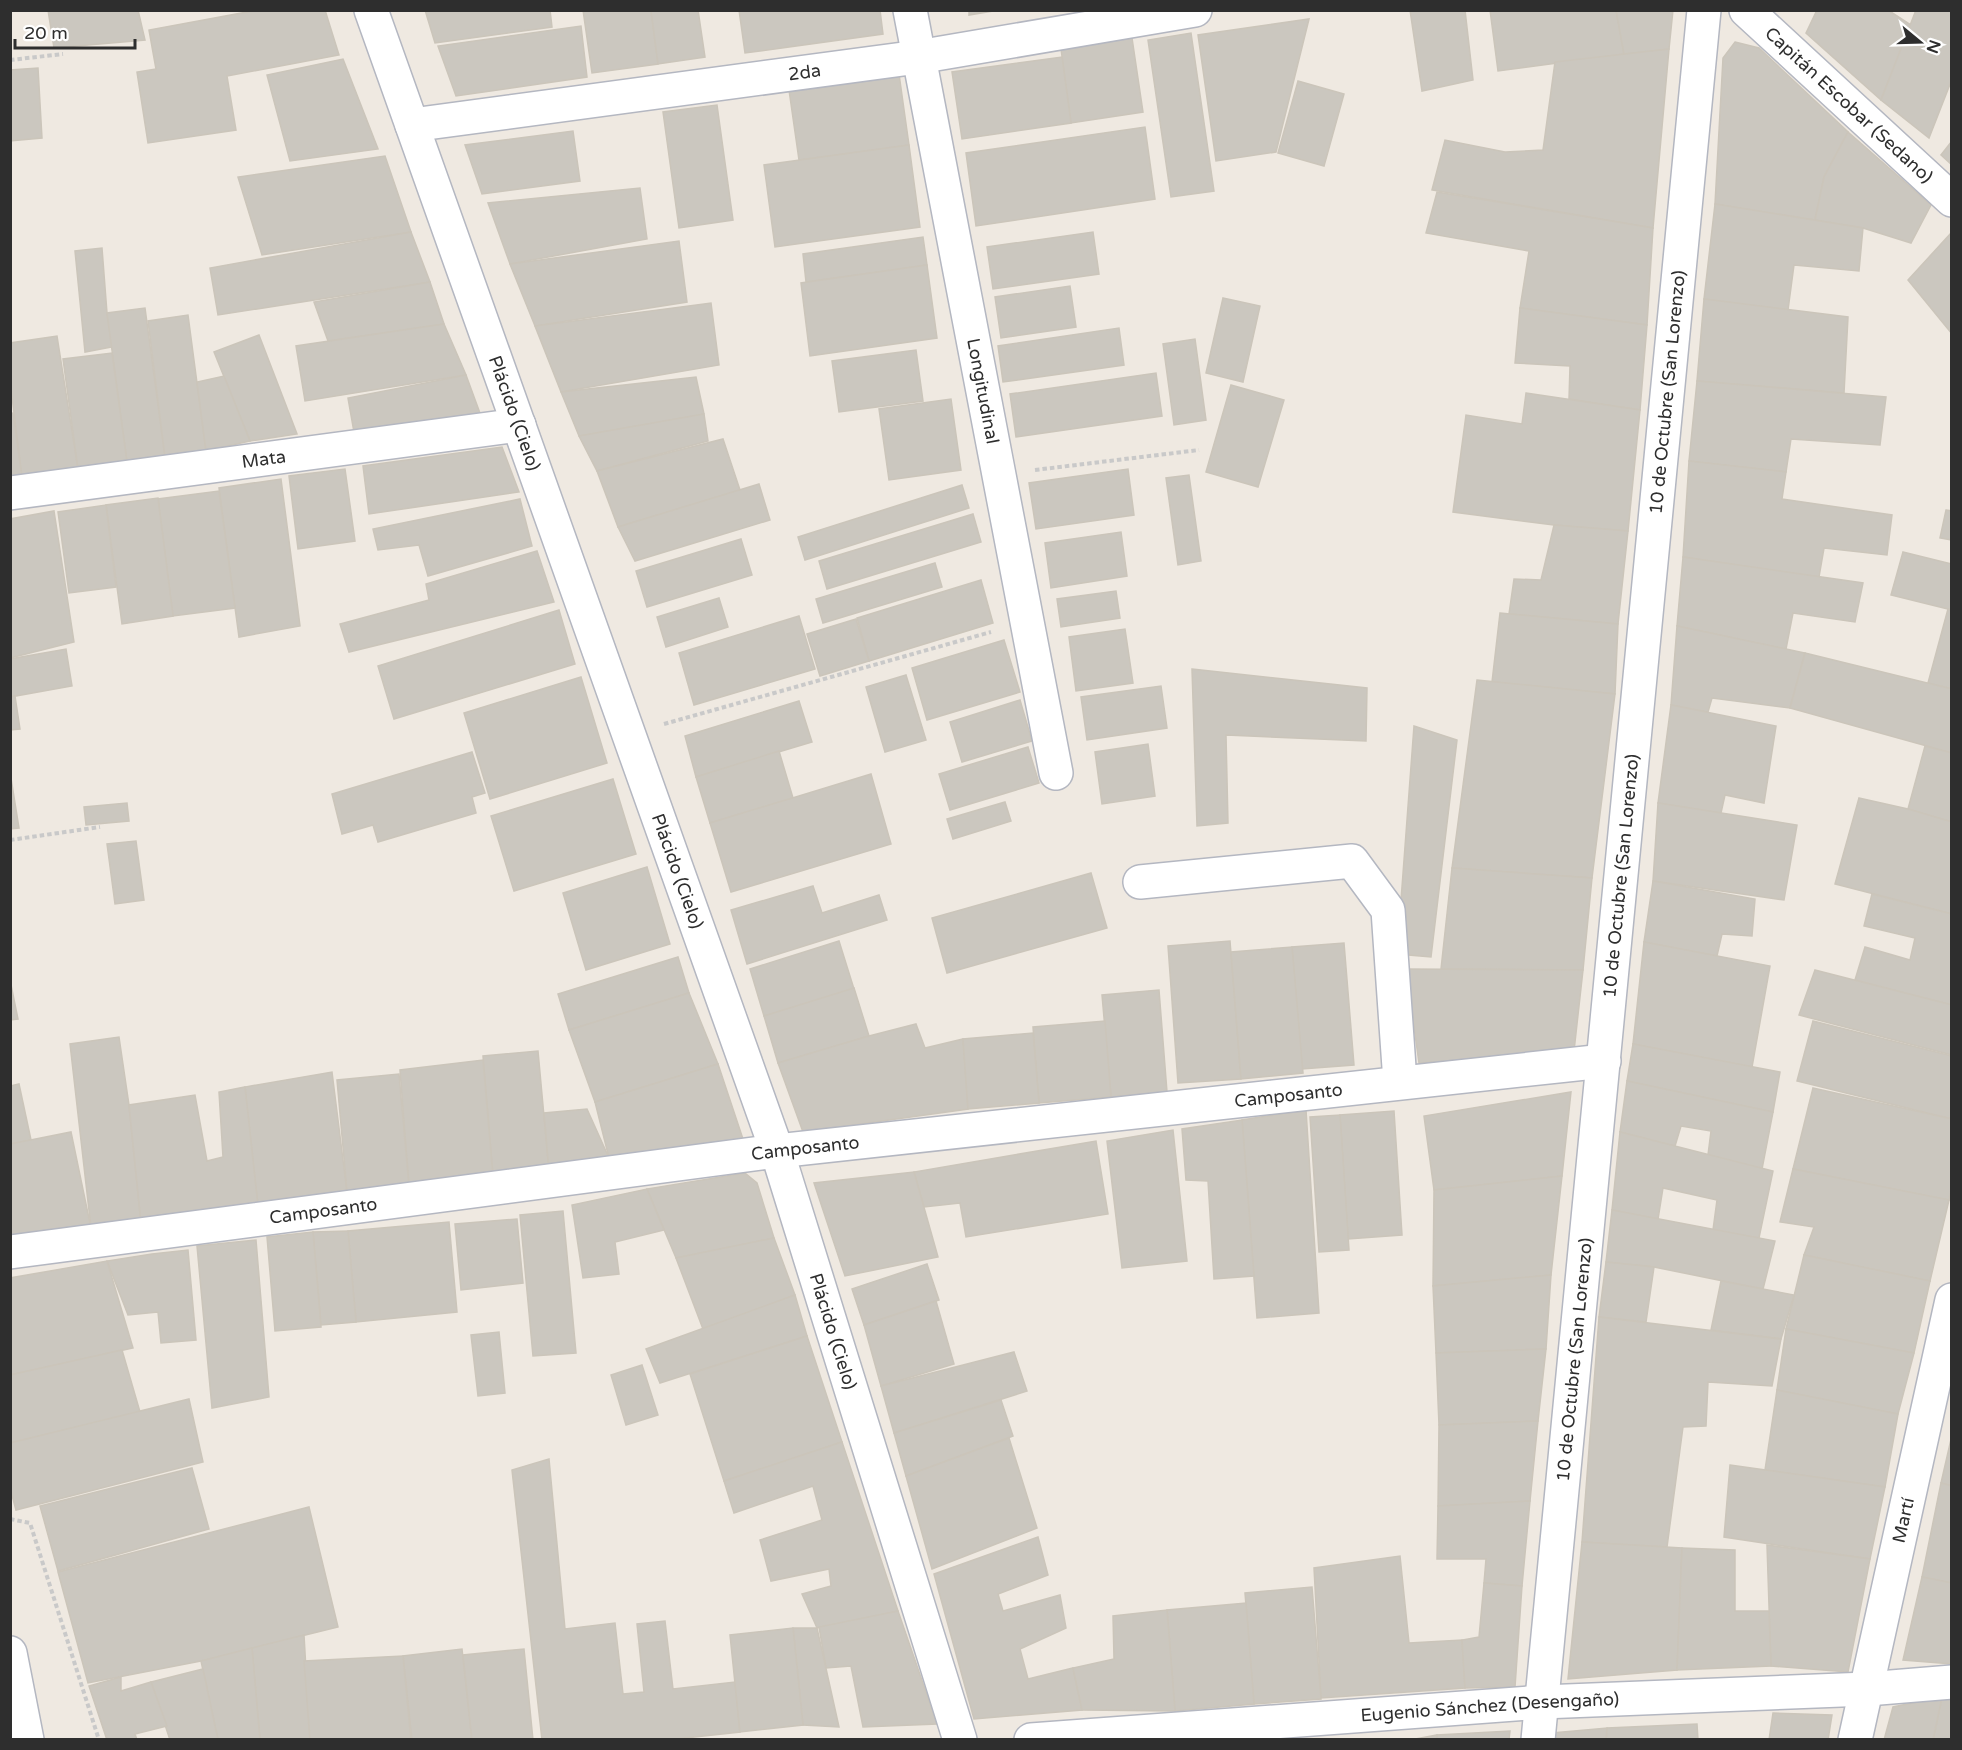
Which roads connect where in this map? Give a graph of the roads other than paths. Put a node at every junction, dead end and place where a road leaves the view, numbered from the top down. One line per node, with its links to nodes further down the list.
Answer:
1 (371, 10): 7 (street, Plácido (Cielo))
2 (910, 10): 6 (street, Longitudinal)
3 (1196, 10): 6 (street, 2da)
4 (1704, 10): 13 (street, 10 de Octubre (San Lorenzo))
5 (1746, 10): 8 (street, Capitán Escobar (Sedano))
6 (918, 57): 7 (street, 2da); 11 (street, Longitudinal)
7 (412, 125): 9 (street, Plácido (Cielo))
8 (1952, 200)
9 (519, 425): 10 (street, Mata); 15 (street, Plácido (Cielo))
10 (10, 493)
11 (1056, 773)
12 (1140, 882): 14 (street)
13 (1604, 1061): 14 (street, Camposanto); 21 (street, 10 de Octubre (San Lorenzo))
14 (1400, 1082): 15 (street, Camposanto)
15 (777, 1151): 16 (street, Camposanto); 23 (street, Plácido (Cielo))
16 (10, 1252)
17 (1952, 1300): 20 (street, Martí)
18 (10, 1653): 22 (street)
19 (1952, 1682): 20 (street, Eugenio Sánchez (Desengaño))
20 (1867, 1689): 21 (street, Eugenio Sánchez (Desengaño)); 26 (street, Martí)
21 (1542, 1702): 24 (street, Eugenio Sánchez (Desengaño)); 25 (street, 10 de Octubre (San Lorenzo))
22 (27, 1740)
23 (960, 1740)
24 (1031, 1740)
25 (1538, 1740)
26 (1855, 1740)

